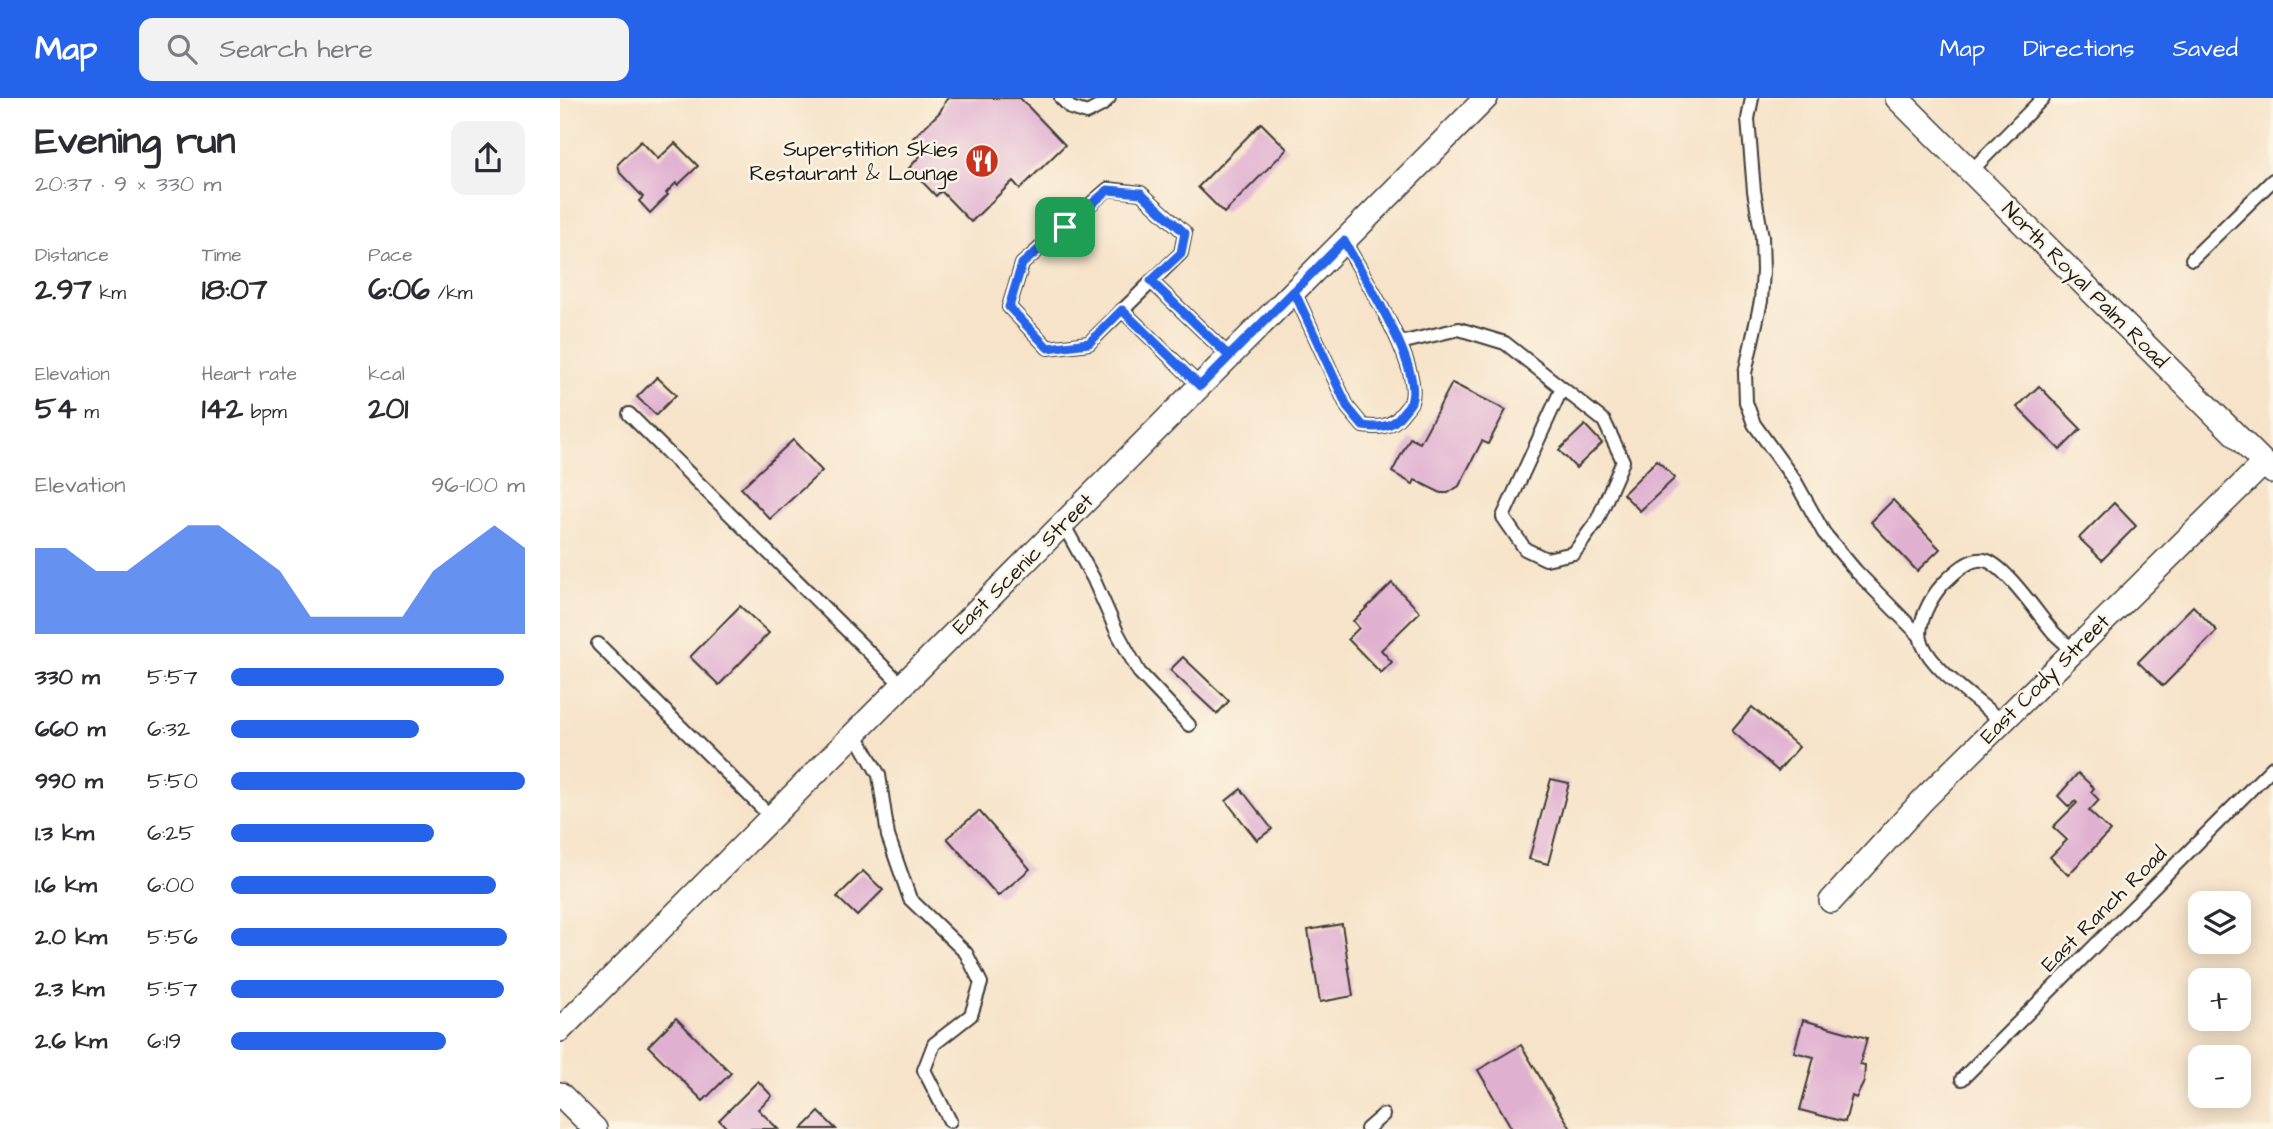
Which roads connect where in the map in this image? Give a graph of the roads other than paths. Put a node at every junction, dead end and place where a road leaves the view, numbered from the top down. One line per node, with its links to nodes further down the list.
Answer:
1 (1061, 98): 2 (lane)
2 (1109, 98)
3 (1486, 98): 9 (street, East Scenic Street)
4 (1752, 98): 21 (lane)
5 (1897, 98): 7 (street, North Royal Palm Road)
6 (2043, 98): 7 (lane)
7 (1970, 171): 19 (street, North Royal Palm Road)
8 (2273, 180): 10 (lane)
9 (1344, 241): 12 (street, East Scenic Street); 14 (lane)
10 (2192, 259)
11 (1151, 281): 13 (lane); 13 (lane); 15 (lane)
12 (1294, 291): 14 (lane); 15 (street, East Scenic Street)
13 (1122, 310): 16 (lane)
14 (1400, 343): 17 (lane)
15 (1229, 356): 16 (street, East Scenic Street)
16 (1200, 386): 20 (street, East Scenic Street)
17 (1562, 388): 17 (lane)
18 (629, 414): 24 (lane)
19 (2269, 468): 23 (street, East Cody Street)
20 (1063, 524): 24 (street, East Scenic Street); 26 (lane)
21 (1920, 636): 23 (lane); 25 (lane)
22 (598, 643): 29 (lane)
23 (2074, 651): 25 (street, East Cody Street)
24 (902, 685): 27 (street, East Scenic Street)
25 (2002, 722): 30 (street, East Cody Street)
26 (1189, 725)
27 (855, 733): 29 (street, East Scenic Street); 35 (lane)
28 (2273, 767): 32 (lane, East Ranch Road)
29 (771, 817): 31 (street, East Scenic Street)
30 (1831, 901)
31 (560, 1030)
32 (1962, 1079)
33 (560, 1094): 36 (street)
34 (1383, 1115): 37 (lane)
35 (950, 1121)
36 (595, 1129)
37 (1367, 1129)

